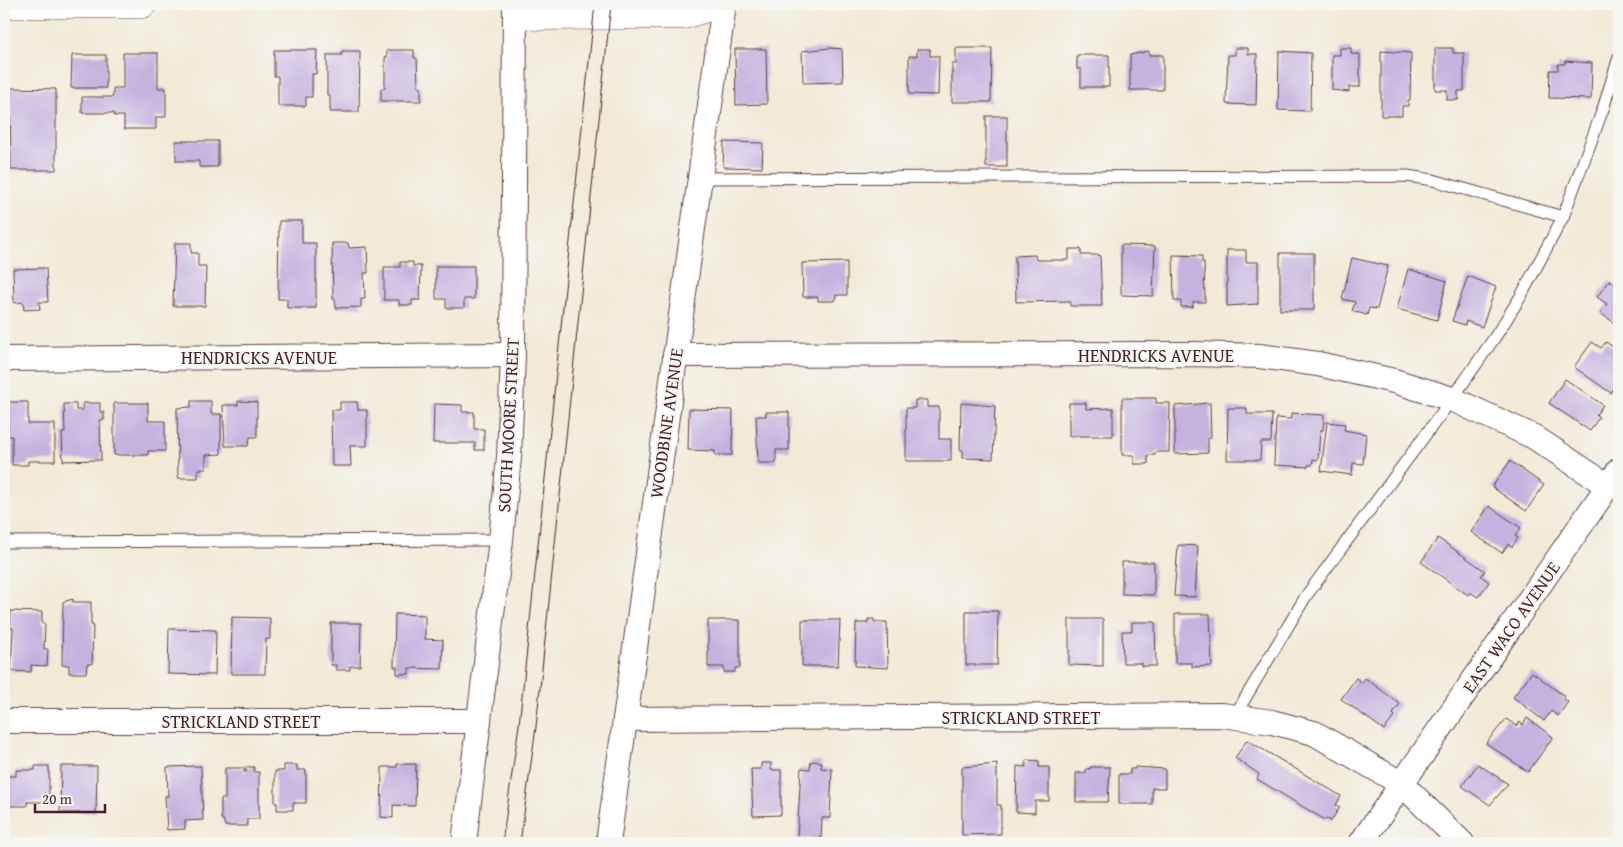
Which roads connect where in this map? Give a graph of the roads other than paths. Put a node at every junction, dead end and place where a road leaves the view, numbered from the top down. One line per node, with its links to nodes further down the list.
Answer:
1 (4, 4): 2 (street)
2 (142, 4)
3 (516, 4): 4 (street); 9 (street, SOUTH MOORE STREET)
4 (719, 4)
5 (724, 4): 7 (street, WOODBINE AVENUE)
6 (1619, 57): 8 (lane)
7 (700, 178): 8 (lane); 10 (street, WOODBINE AVENUE)
8 (1563, 217): 12 (lane)
9 (513, 355): 11 (street, HENDRICKS AVENUE); 14 (street, SOUTH MOORE STREET)
10 (675, 355): 12 (street, HENDRICKS AVENUE); 17 (street, WOODBINE AVENUE)
11 (4, 359)
12 (1452, 399): 13 (street, HENDRICKS AVENUE); 16 (lane)
13 (1614, 478): 20 (street, EAST WACO AVENUE)
14 (501, 540): 15 (lane); 19 (street, SOUTH MOORE STREET)
15 (4, 542)
16 (1234, 717): 17 (street, STRICKLAND STREET); 20 (street, STRICKLAND STREET)
17 (625, 720): 22 (street, WOODBINE AVENUE)
18 (4, 721): 19 (street, STRICKLAND STREET)
19 (479, 721): 21 (street, SOUTH MOORE STREET)
20 (1402, 784): 23 (street, EAST WACO AVENUE); 24 (street, STRICKLAND STREET)
21 (464, 843)
22 (608, 843)
23 (1361, 843)
24 (1462, 843)

